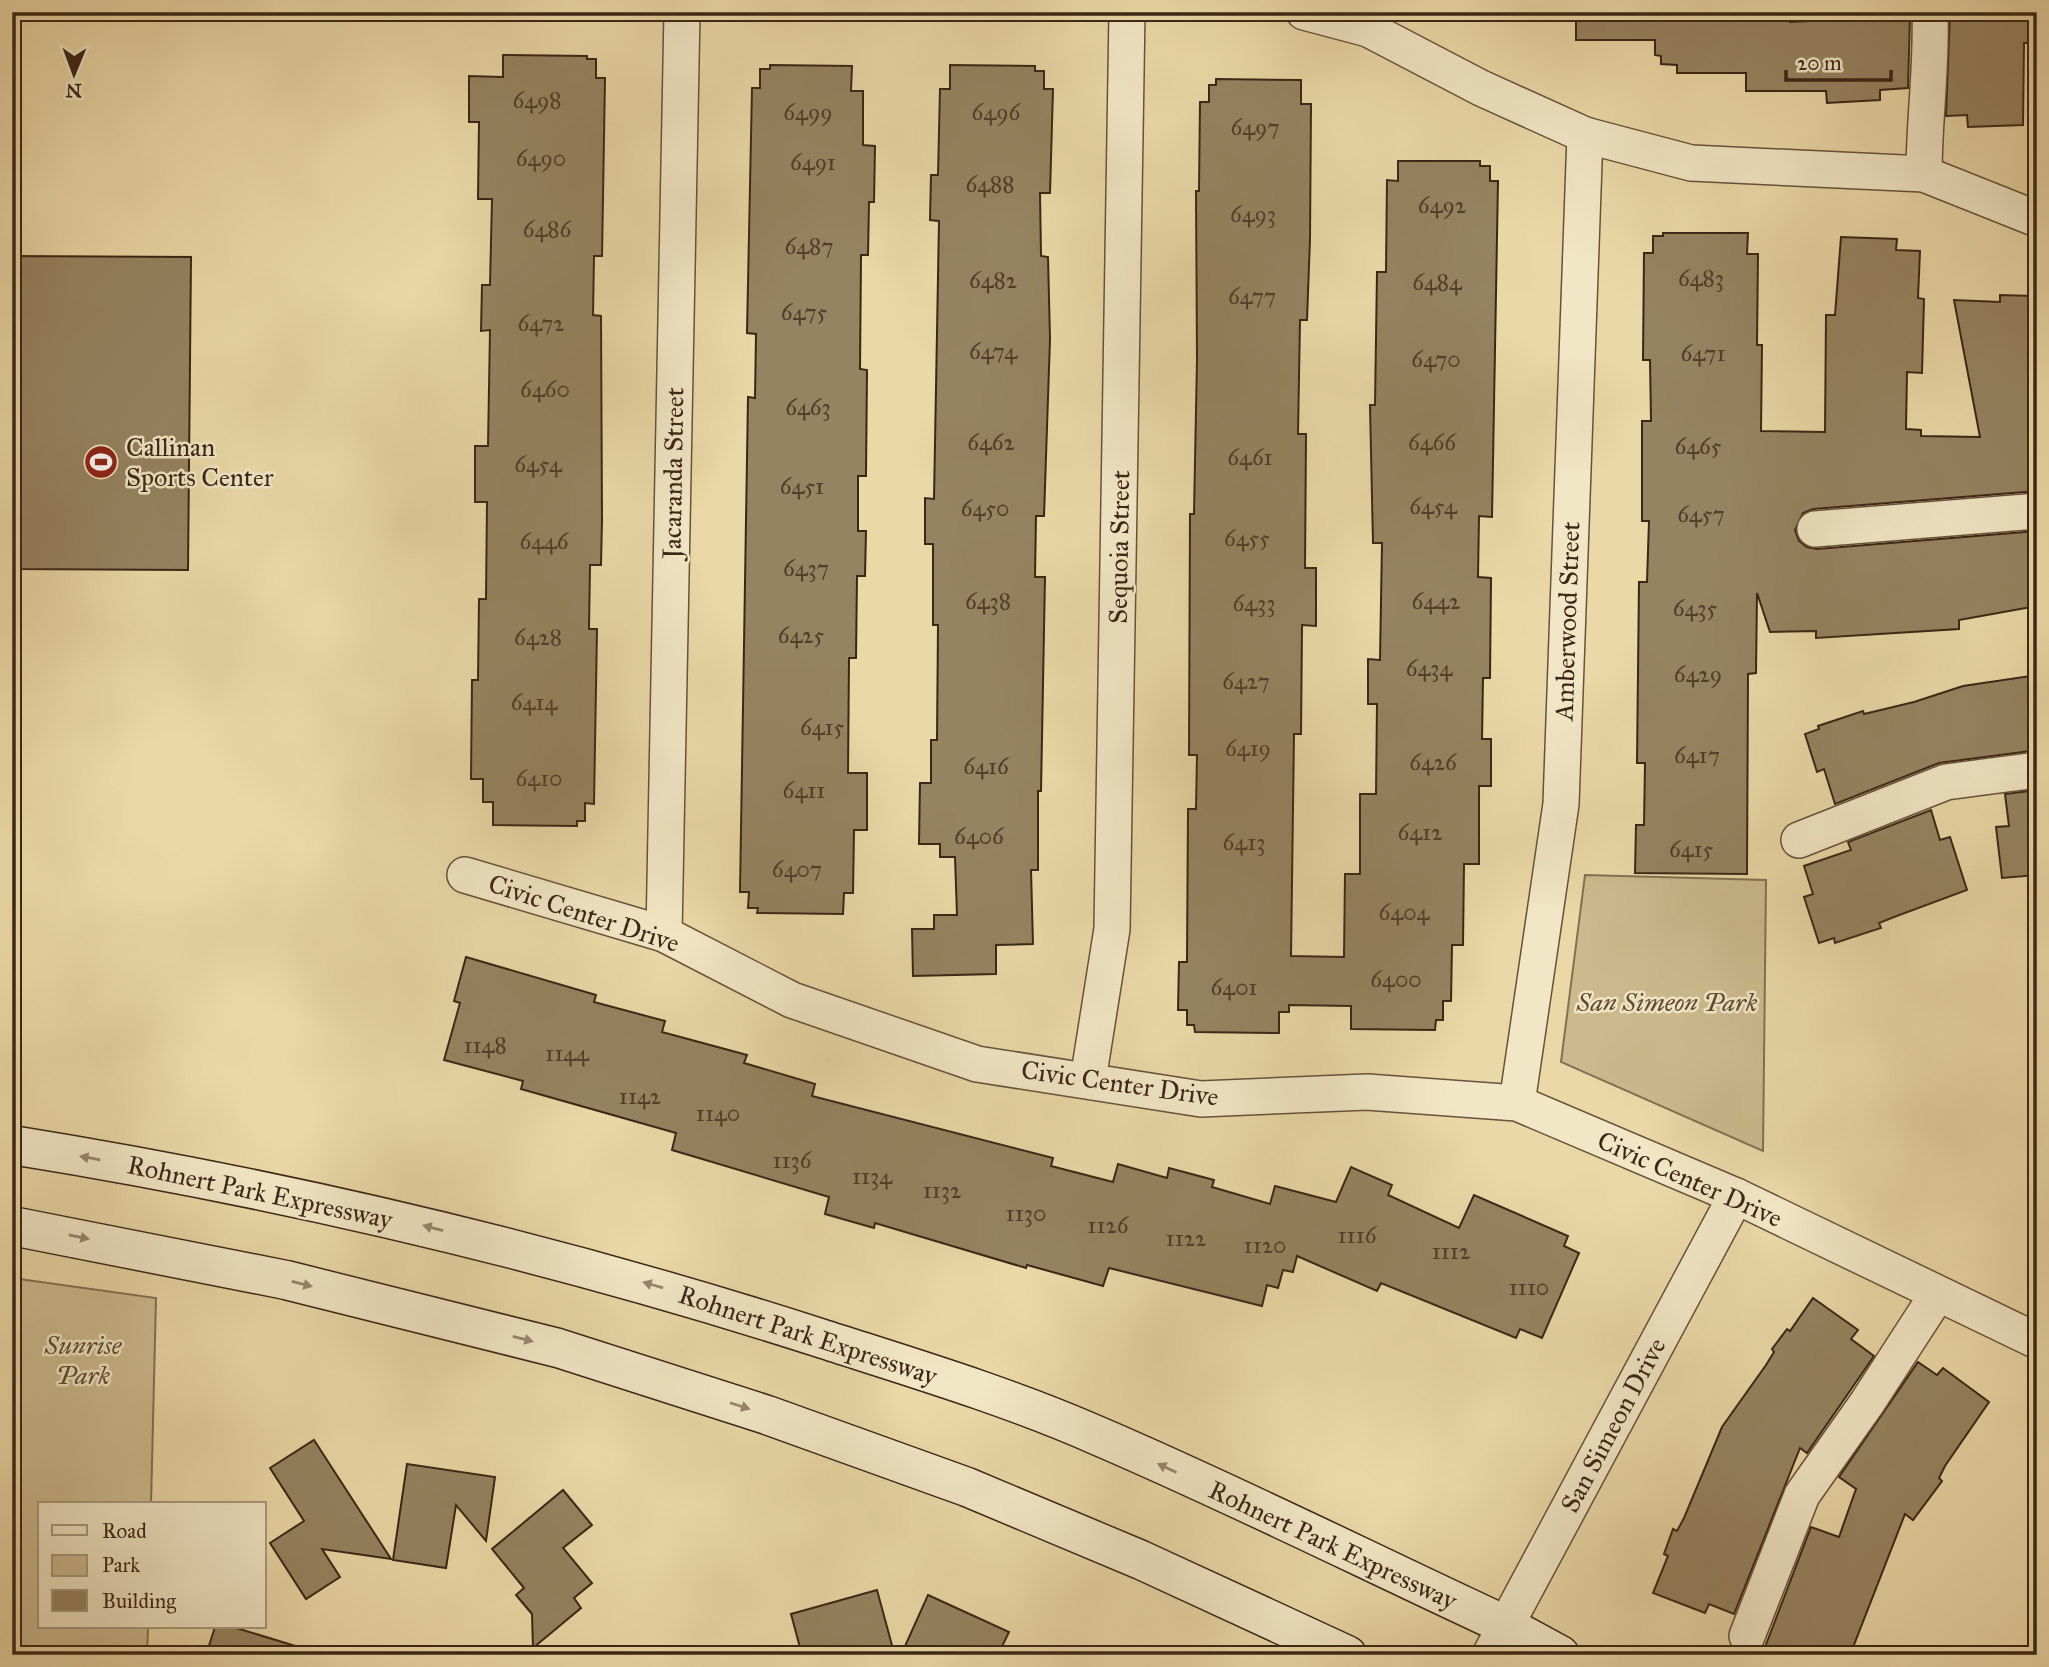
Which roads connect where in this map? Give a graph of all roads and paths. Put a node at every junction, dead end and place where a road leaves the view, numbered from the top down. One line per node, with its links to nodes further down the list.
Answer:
1 (682, 12): 13 (street, Jacaranda Street)
2 (1127, 12): 14 (street, Sequoia Street)
3 (1304, 12): 5 (street)
4 (1930, 12): 6 (street)
5 (1585, 135): 6 (street); 15 (street, Amberwood Street)
6 (1924, 174): 7 (street)
7 (2037, 219)
8 (2037, 511): 9 (street)
9 (1815, 529)
10 (2037, 770): 11 (street)
11 (1799, 840)
12 (465, 875): 13 (street, Civic Center Drive)
13 (664, 934): 14 (street, Civic Center Drive)
14 (1088, 1080): 15 (street, Civic Center Drive)
15 (1517, 1103): 17 (street, Civic Center Drive)
16 (12, 1145): 22 (main road, Rohnert Park Expressway, one-way to 16)
17 (1736, 1196): 19 (street, Civic Center Drive); 22 (street, San Simeon Drive)
18 (12, 1226): 23 (main road, one-way to 23)
19 (1937, 1294): 20 (street, Civic Center Drive); 21 (street)
20 (2037, 1341)
21 (1747, 1636)
22 (1498, 1640): 24 (main road, Rohnert Park Expressway)
23 (1347, 1655)
24 (1560, 1655)

